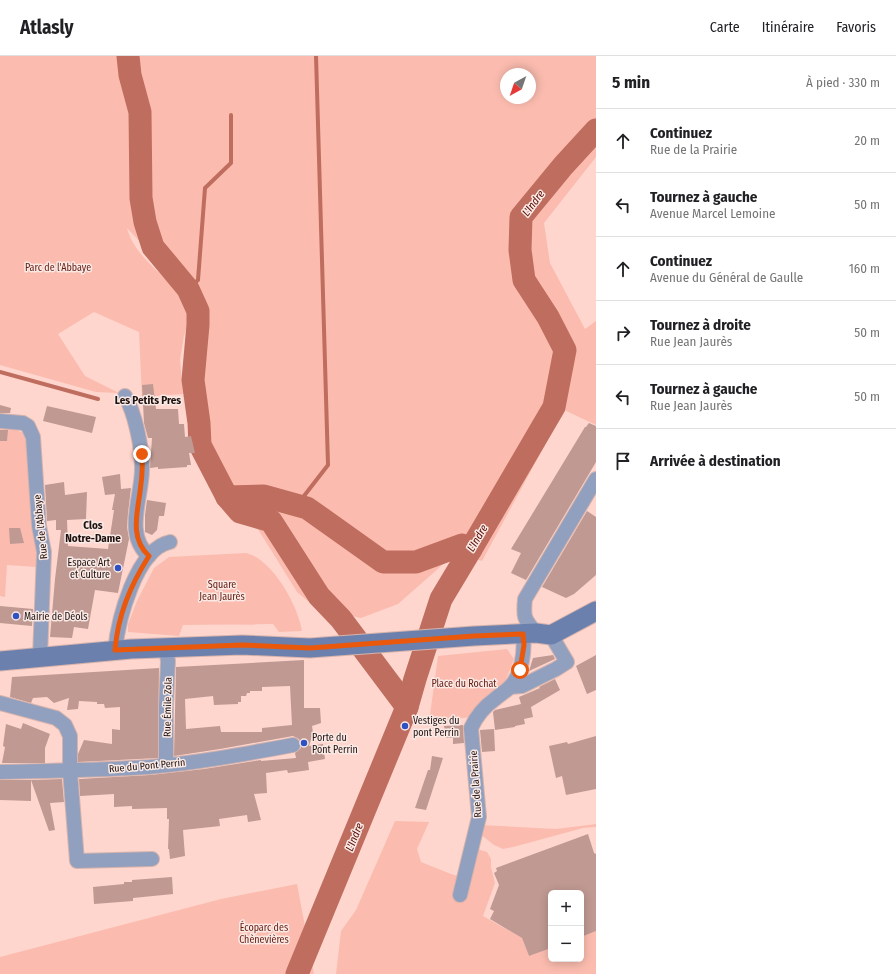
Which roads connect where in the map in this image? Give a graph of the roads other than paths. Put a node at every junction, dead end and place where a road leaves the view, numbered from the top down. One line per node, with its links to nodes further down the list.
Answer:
1 (125, 396): 5 (street)
2 (0, 421): 11 (street, Rue de l'Abbaye)
3 (596, 479): 8 (street)
4 (170, 542): 5 (street)
5 (149, 556): 10 (street)
6 (596, 597): 8 (main road)
7 (596, 611): 8 (main road)
8 (536, 634): 9 (main road); 13 (street, Rue de la Prairie); 13 (street, Rue de la Prairie)
9 (166, 648): 10 (main road); 16 (street, Rue Émile Zola)
10 (115, 650): 11 (main road)
11 (40, 657): 12 (main road)
12 (0, 661)
13 (510, 687): 20 (street, Rue de la Prairie)
14 (0, 703): 17 (street)
15 (293, 746): 16 (street, Rue du Pont Perrin)
16 (166, 765): 17 (street, Rue du Pont Perrin)
17 (70, 771): 18 (street, Rue du Pont Perrin); 19 (street)
18 (0, 772)
19 (152, 858)
20 (460, 895)

